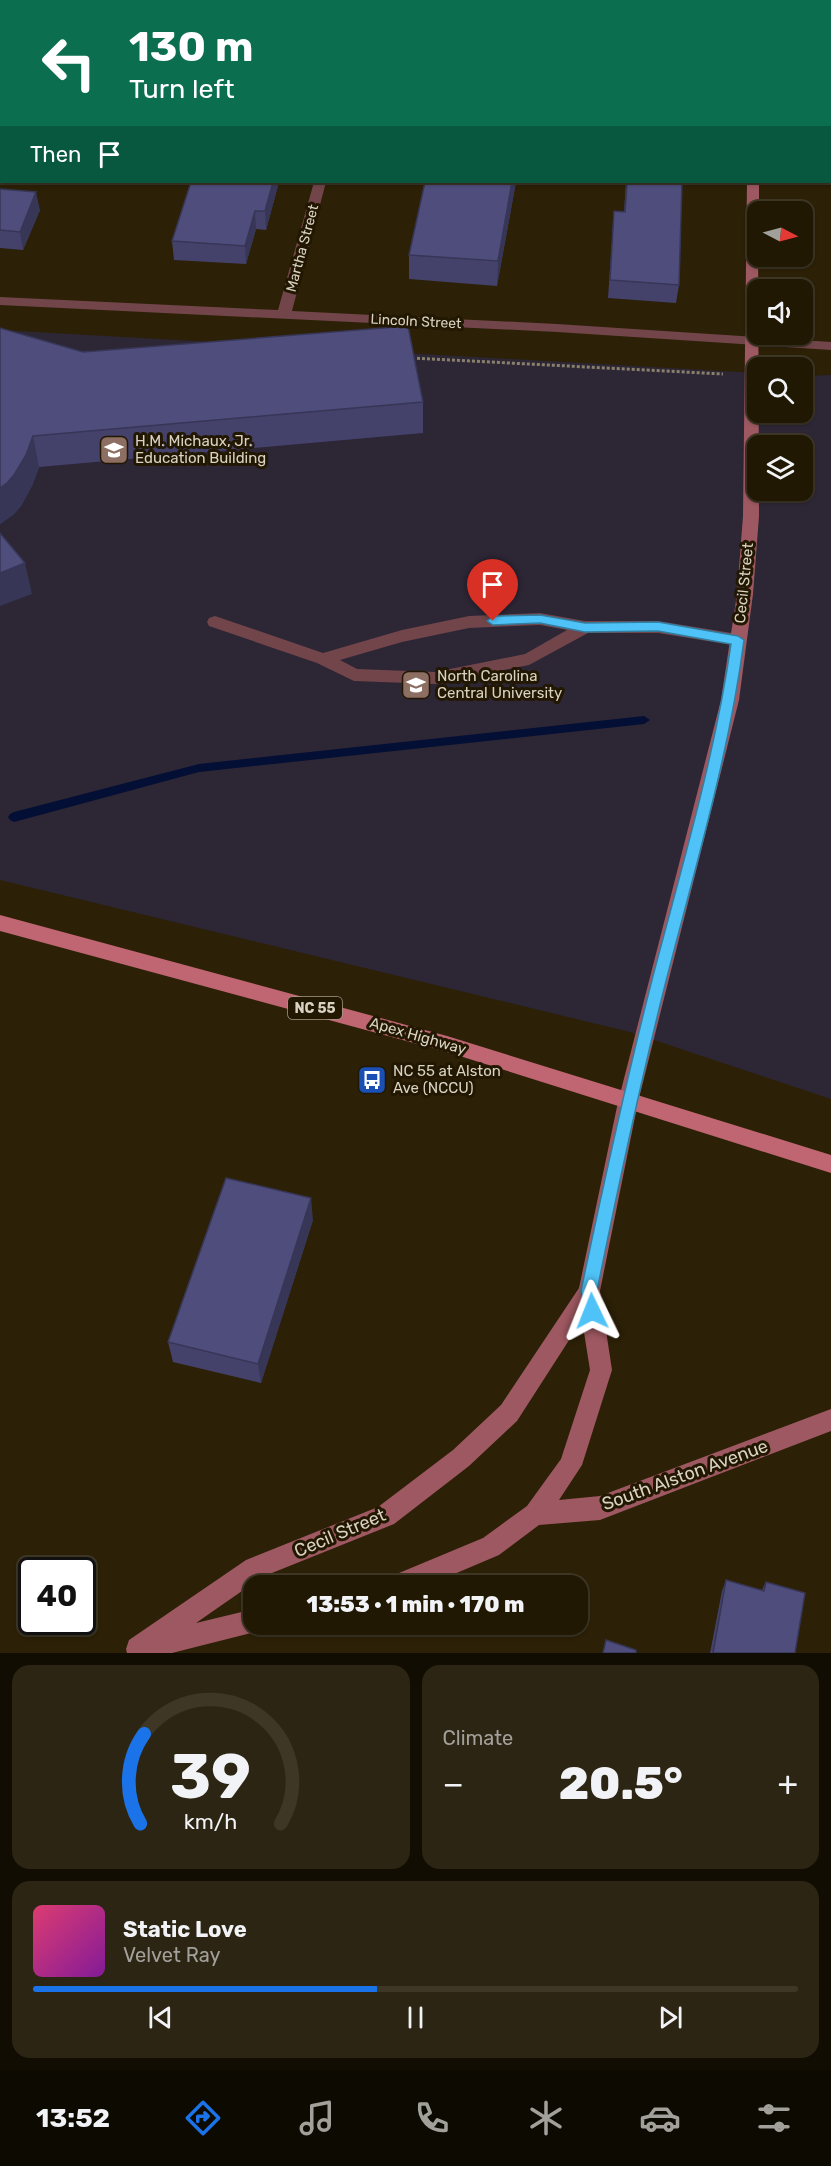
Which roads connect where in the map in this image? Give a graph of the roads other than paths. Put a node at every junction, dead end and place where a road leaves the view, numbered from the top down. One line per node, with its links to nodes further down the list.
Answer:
1 (320, 183): 5 (street, Martha Street)
2 (753, 183): 3 (street, Cecil Street)
3 (754, 279)
4 (0, 301): 5 (street, Lincoln Street)
5 (284, 314): 6 (street, Lincoln Street)
6 (747, 341)
7 (754, 345): 12 (street, Cecil Street)
8 (813, 345): 9 (street, Lincoln Street)
9 (831, 346)
10 (215, 622): 13 (street)
11 (585, 627): 12 (street); 13 (street); 13 (street)
12 (738, 640): 15 (street, Cecil Street)
13 (323, 659)
14 (0, 923): 15 (main road, Apex Highway / NC 55)
15 (628, 1102): 16 (main road, Apex Highway / NC 55); 17 (street, Cecil Street)
16 (831, 1164)
17 (589, 1291): 19 (street, Cecil Street); 22 (street, Cecil Street)
18 (831, 1420): 19 (street, South Alston Avenue)
19 (535, 1514): 20 (street, Cecil Street)
20 (422, 1575)
21 (243, 1624): 22 (street, Cecil Street)
22 (133, 1651)

